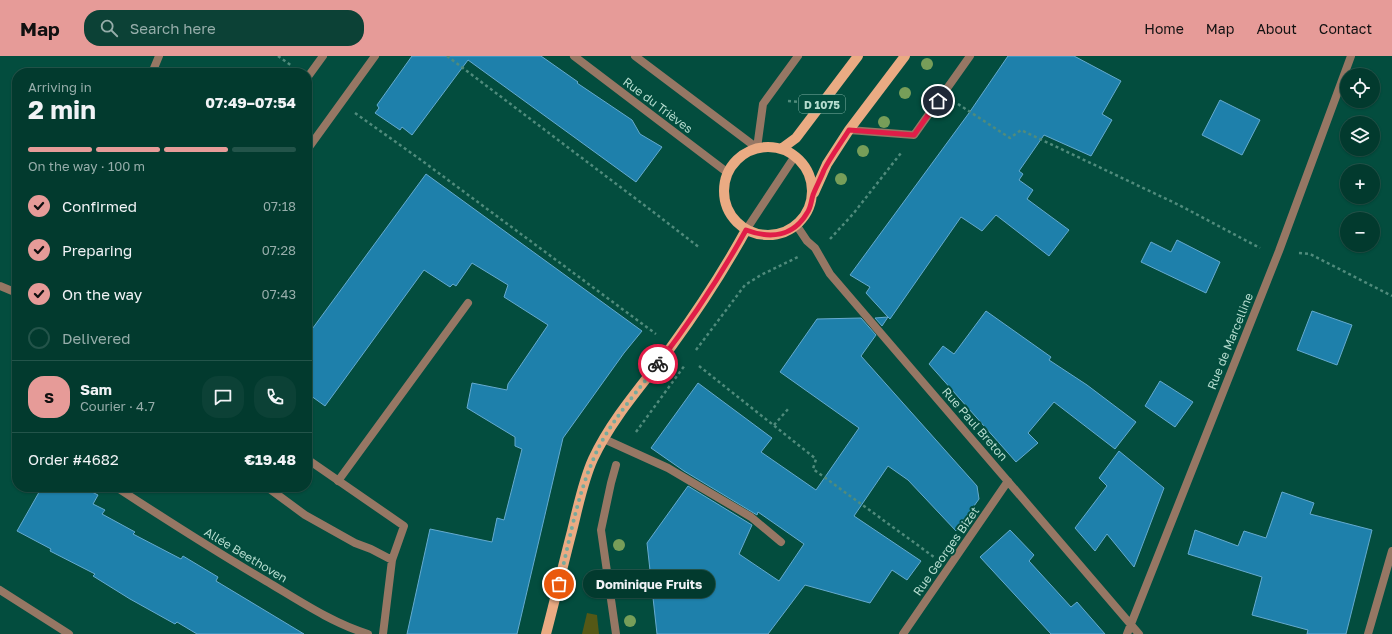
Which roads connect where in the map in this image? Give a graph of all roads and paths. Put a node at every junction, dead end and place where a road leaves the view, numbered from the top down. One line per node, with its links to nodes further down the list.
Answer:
1 (159, 56): 13 (street)
2 (278, 56): 14 (path)
3 (323, 56): 15 (street)
4 (375, 56): 17 (street)
5 (447, 56): 28 (path)
6 (574, 56): 24 (street, Rue du Trièves)
7 (635, 56): 21 (street)
8 (798, 56): 21 (street)
9 (858, 56): 22 (main road, D 1075)
10 (905, 56): 18 (main road, D 1075)
11 (970, 56): 19 (street)
12 (1351, 56): 30 (street, Rue de Marcelline)
13 (154, 68)
14 (295, 68)
15 (312, 71)
16 (956, 102): 30 (path)
17 (341, 103): 20 (street); 35 (path)
18 (849, 130): 19 (street); 25 (main road, D 1075)
19 (914, 135): 29 (path)
20 (312, 143)
21 (757, 148): 22 (main road); 24 (main road)
22 (781, 149): 23 (main road)
23 (795, 156): 25 (main road); 27 (street)
24 (728, 173): 27 (main road)
25 (813, 195): 26 (main road)
26 (797, 226): 27 (main road); 29 (street, Rue Paul Breton)
27 (746, 230): 41 (main road)
28 (700, 248)
29 (815, 248): 36 (path); 46 (street, Rue Paul Breton)
30 (1279, 251): 33 (path); 54 (street, Rue de Marcelline)
31 (0, 286): 32 (street)
32 (12, 290)
33 (1392, 296)
34 (468, 303): 45 (street)
35 (659, 336)
36 (694, 352)
37 (685, 365): 42 (path)
38 (699, 366): 40 (path)
39 (789, 408): 40 (path)
40 (774, 425): 52 (path)
41 (604, 438): 42 (street); 58 (main road)
42 (625, 449): 49 (street)
43 (312, 463): 45 (street)
44 (616, 465): 59 (street)
45 (338, 481): 51 (street)
46 (1008, 481): 52 (street, Rue Georges Bizet); 54 (street, Rue Paul Breton)
47 (124, 492): 56 (street, Allée Beethoven)
48 (275, 492): 51 (street)
49 (781, 542)
50 (1392, 551): 63 (street)
51 (392, 560): 57 (street)
52 (949, 567): 60 (street, Rue Georges Bizet)
53 (0, 590): 55 (street)
54 (1131, 624): 61 (street, Rue de Marcelline); 62 (street, Rue Paul Breton)
55 (69, 634)
56 (368, 634)
57 (383, 634)
58 (546, 634)
59 (616, 634)
60 (903, 634)
61 (1127, 634)
62 (1140, 634)
63 (1368, 634)

